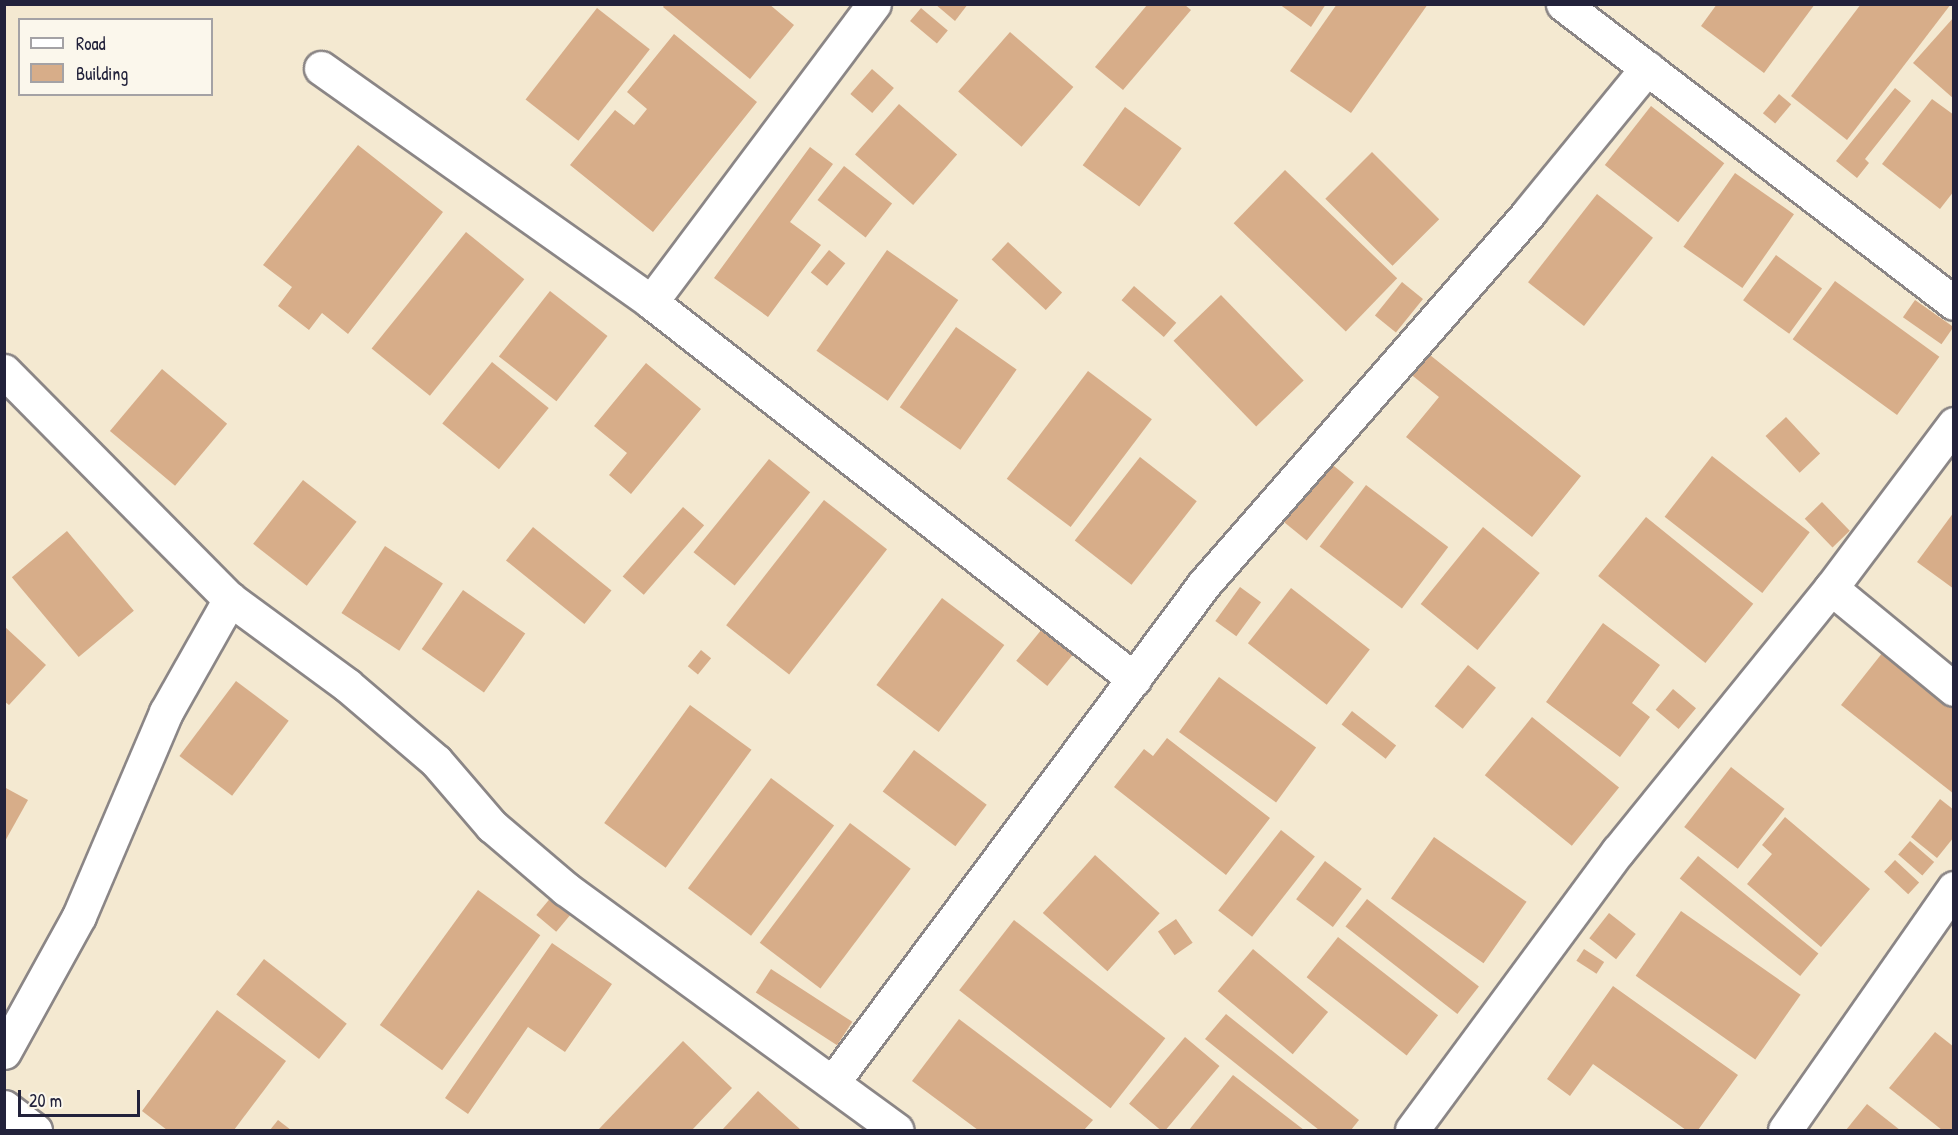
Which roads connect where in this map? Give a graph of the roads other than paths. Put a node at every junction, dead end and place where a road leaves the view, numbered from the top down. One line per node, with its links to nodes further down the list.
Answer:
1 (874, 4): 5 (street)
2 (1563, 4): 4 (street)
3 (321, 68): 5 (street)
4 (1647, 68): 6 (street); 11 (street)
5 (651, 302): 11 (street)
6 (1953, 303)
7 (4, 371): 10 (street)
8 (1953, 424): 9 (street)
9 (1831, 588): 12 (street); 19 (street)
10 (230, 599): 14 (street); 15 (street)
11 (1134, 679): 15 (street)
12 (1953, 689)
13 (1953, 888): 20 (street)
14 (4, 1052)
15 (833, 1082): 18 (street)
16 (4, 1107): 17 (street)
17 (35, 1131)
18 (896, 1131)
19 (1412, 1131)
20 (1785, 1131)

